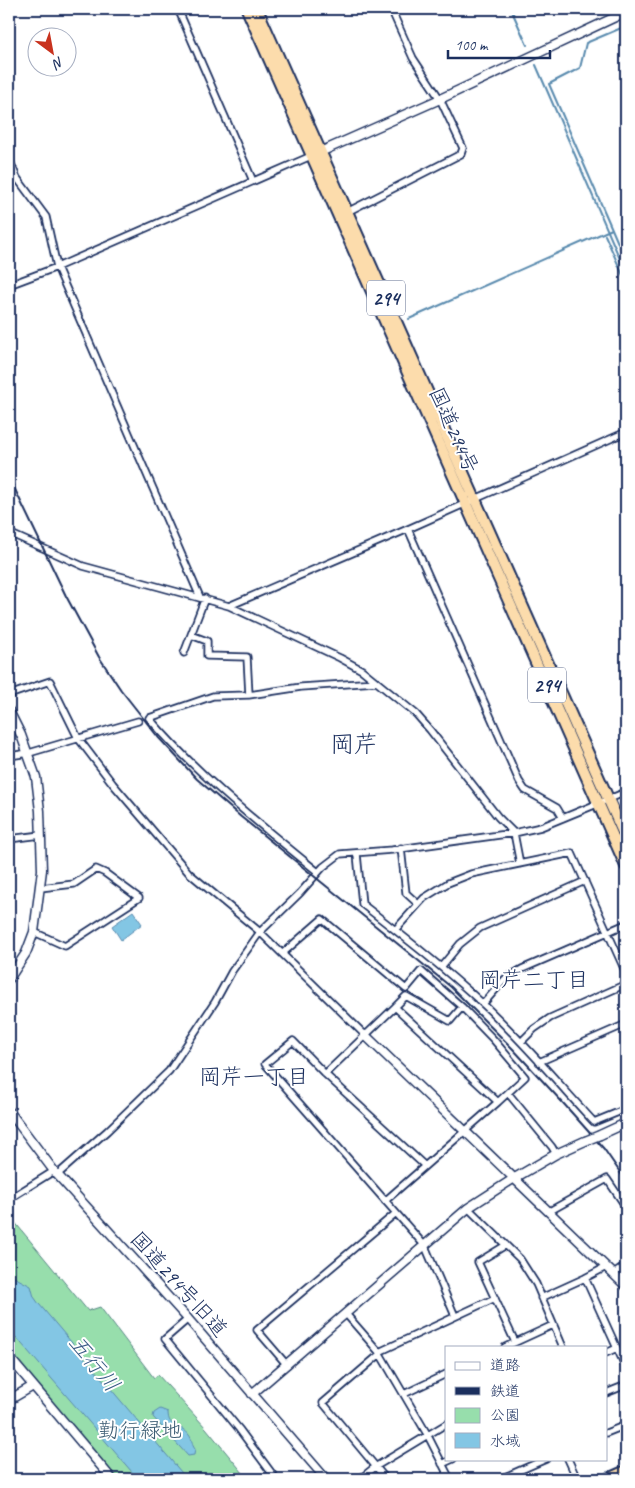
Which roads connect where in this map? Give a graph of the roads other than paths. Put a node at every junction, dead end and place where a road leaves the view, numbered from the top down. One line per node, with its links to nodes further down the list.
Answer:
1 (178, 9): 9 (street)
2 (247, 9): 7 (highway, 国道294号 / 294)
3 (257, 9): 7 (highway, 国道294号 / 294)
4 (391, 9): 6 (street)
5 (626, 12): 6 (street)
6 (440, 99): 7 (street); 10 (street)
7 (316, 154): 9 (street); 10 (highway, 国道294号 / 294); 14 (highway, 国道294号 / 294)
8 (9, 159): 11 (street)
9 (253, 181): 11 (street)
10 (347, 212): 14 (highway, 国道294号 / 294)
11 (57, 267): 12 (street); 17 (street)
12 (9, 285)
13 (626, 432): 14 (street)
14 (470, 500): 15 (street); 30 (highway, 国道294号 / 294); 31 (highway, 国道294号 / 294)
15 (408, 529): 18 (street); 32 (street)
16 (9, 533): 17 (street)
17 (202, 597): 18 (street); 19 (street)
18 (229, 606): 21 (street)
19 (191, 635): 20 (street); 23 (street)
20 (184, 652)
21 (376, 682): 23 (street); 33 (street)
22 (9, 695): 26 (street)
23 (249, 695): 41 (street)
24 (9, 711): 27 (street)
25 (138, 721): 26 (street)
26 (78, 738): 27 (street); 48 (street)
27 (29, 753): 28 (street); 34 (street)
28 (9, 756)
29 (626, 792): 30 (street)
30 (608, 798): 31 (street); 35 (highway, 国道294号 / 294)
31 (598, 802): 32 (street); 40 (highway, 国道294号 / 294)
32 (563, 818): 33 (street)
33 (514, 833): 37 (street); 39 (street)
34 (41, 835): 36 (street); 43 (street)
35 (626, 838)
36 (9, 839)
37 (401, 848): 38 (street); 44 (street)
38 (357, 854): 41 (street); 46 (street)
39 (520, 864): 42 (street); 44 (street)
40 (626, 866)
41 (318, 872): 48 (street)
42 (585, 881): 49 (street); 51 (street)
43 (40, 888): 47 (street); 47 (street)
44 (418, 904): 46 (street)
45 (626, 924): 49 (street)
46 (395, 930): 51 (street)
47 (34, 932): 53 (street)
48 (260, 932): 50 (street); 73 (street)
49 (608, 932): 52 (street); 57 (street)
50 (283, 953): 55 (street); 61 (street)
51 (441, 966): 57 (street)
52 (626, 973)
53 (9, 979)
54 (626, 984): 62 (street)
55 (406, 989): 56 (street); 58 (street)
56 (406, 996): 58 (street); 59 (street)
57 (483, 1004): 62 (street)
58 (462, 1007): 65 (street)
59 (395, 1008): 61 (street); 66 (street)
60 (626, 1024): 63 (street)
61 (365, 1034): 64 (street); 70 (street)
62 (521, 1042): 63 (street)
63 (539, 1062): 67 (street)
64 (325, 1074): 72 (street); 76 (street)
65 (508, 1093): 66 (street); 71 (street)
66 (498, 1102): 70 (street)
67 (626, 1109)
68 (9, 1112): 73 (street, 国道294号旧道)
69 (626, 1123): 71 (street, bridge)
70 (464, 1131): 72 (street); 74 (street)
71 (556, 1154): 74 (street)
72 (425, 1166): 76 (street)
73 (55, 1173): 75 (street); 92 (street, 国道294号旧道)
74 (513, 1179): 78 (street); 79 (street)
75 (9, 1199)
76 (386, 1201): 80 (street)
77 (626, 1207): 79 (street)
78 (468, 1208): 81 (street); 82 (street)
79 (548, 1212): 84 (street)
80 (396, 1213): 82 (street); 101 (street)
81 (506, 1245): 88 (street); 89 (street)
82 (425, 1246): 90 (street); 91 (street)
83 (626, 1264): 85 (street)
84 (606, 1266): 85 (street); 86 (street)
85 (614, 1274): 87 (street)
86 (585, 1278): 89 (street); 97 (street)
87 (626, 1286)
88 (495, 1298): 91 (street); 94 (street)
89 (541, 1298): 93 (street)
90 (346, 1314): 99 (street); 101 (street)
91 (455, 1316): 99 (street)
92 (188, 1319): 107 (street, 国道294号旧道); 121 (street)
93 (553, 1325): 94 (street); 96 (street)
94 (515, 1342): 95 (street)
95 (507, 1346)
96 (562, 1346)
97 (617, 1348): 98 (street); 102 (street)
98 (608, 1352)
99 (379, 1353): 108 (street); 118 (street)
100 (9, 1357): 105 (street)
101 (287, 1365): 107 (street)
102 (626, 1368)
103 (445, 1374): 108 (street)
104 (626, 1385): 106 (street)
105 (33, 1386): 109 (street); 120 (street)
106 (608, 1392)
107 (252, 1394): 122 (street, 国道294号旧道)
108 (404, 1394): 113 (street)
109 (9, 1400)
110 (445, 1425): 113 (street)
111 (626, 1425): 112 (street)
112 (608, 1433)
113 (427, 1434): 117 (street); 118 (street)
114 (451, 1460): 117 (street)
115 (544, 1460): 126 (street)
116 (568, 1460): 127 (street)
117 (442, 1464): 125 (street)
118 (375, 1466): 123 (street); 124 (street)
119 (626, 1472): 128 (highway)
120 (112, 1479)
121 (276, 1479)
122 (326, 1479)
123 (360, 1479)
124 (386, 1479)
125 (450, 1479)
126 (500, 1479)
127 (577, 1479)
128 (608, 1479)

